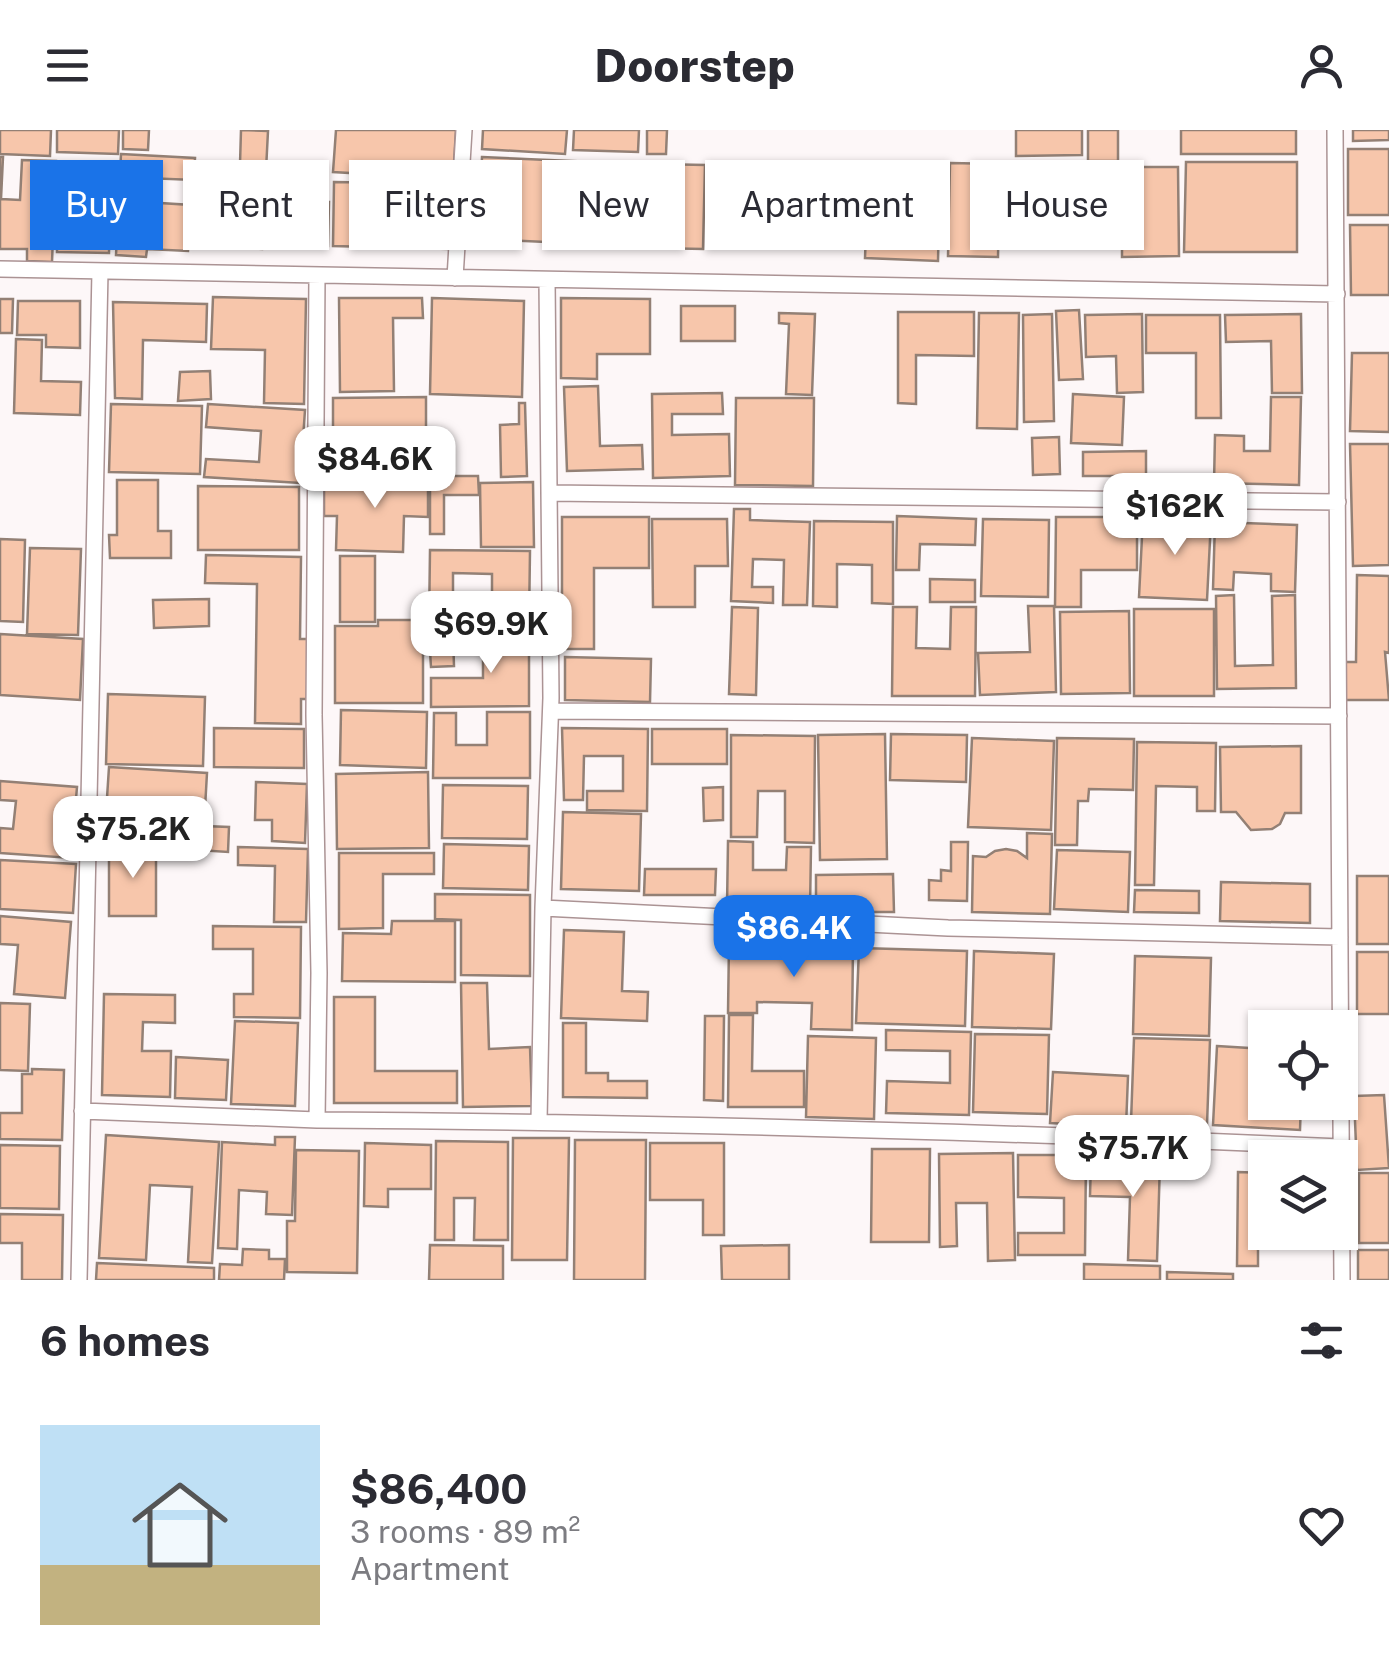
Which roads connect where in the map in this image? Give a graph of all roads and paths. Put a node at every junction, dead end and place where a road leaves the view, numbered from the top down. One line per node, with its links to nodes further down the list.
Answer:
1 (464, 130): 6 (lane)
2 (1335, 130): 8 (lane)
3 (0, 269): 4 (lane)
4 (100, 271): 5 (lane); 15 (lane)
5 (317, 275): 6 (lane); 16 (lane)
6 (455, 278): 7 (lane)
7 (547, 280): 8 (lane); 9 (lane)
8 (1337, 294): 10 (lane)
9 (549, 493): 10 (lane); 11 (lane)
10 (1338, 502): 12 (lane)
11 (551, 711): 12 (lane); 13 (lane)
12 (1339, 716): 14 (lane)
13 (543, 908): 14 (lane); 17 (lane)
14 (1340, 937): 18 (lane)
15 (82, 1110): 16 (lane); 21 (lane)
16 (317, 1120): 17 (lane)
17 (539, 1121): 19 (lane)
18 (1341, 1140)
19 (1248, 1143)
20 (1342, 1250): 22 (lane)
21 (78, 1280)
22 (1342, 1280)

